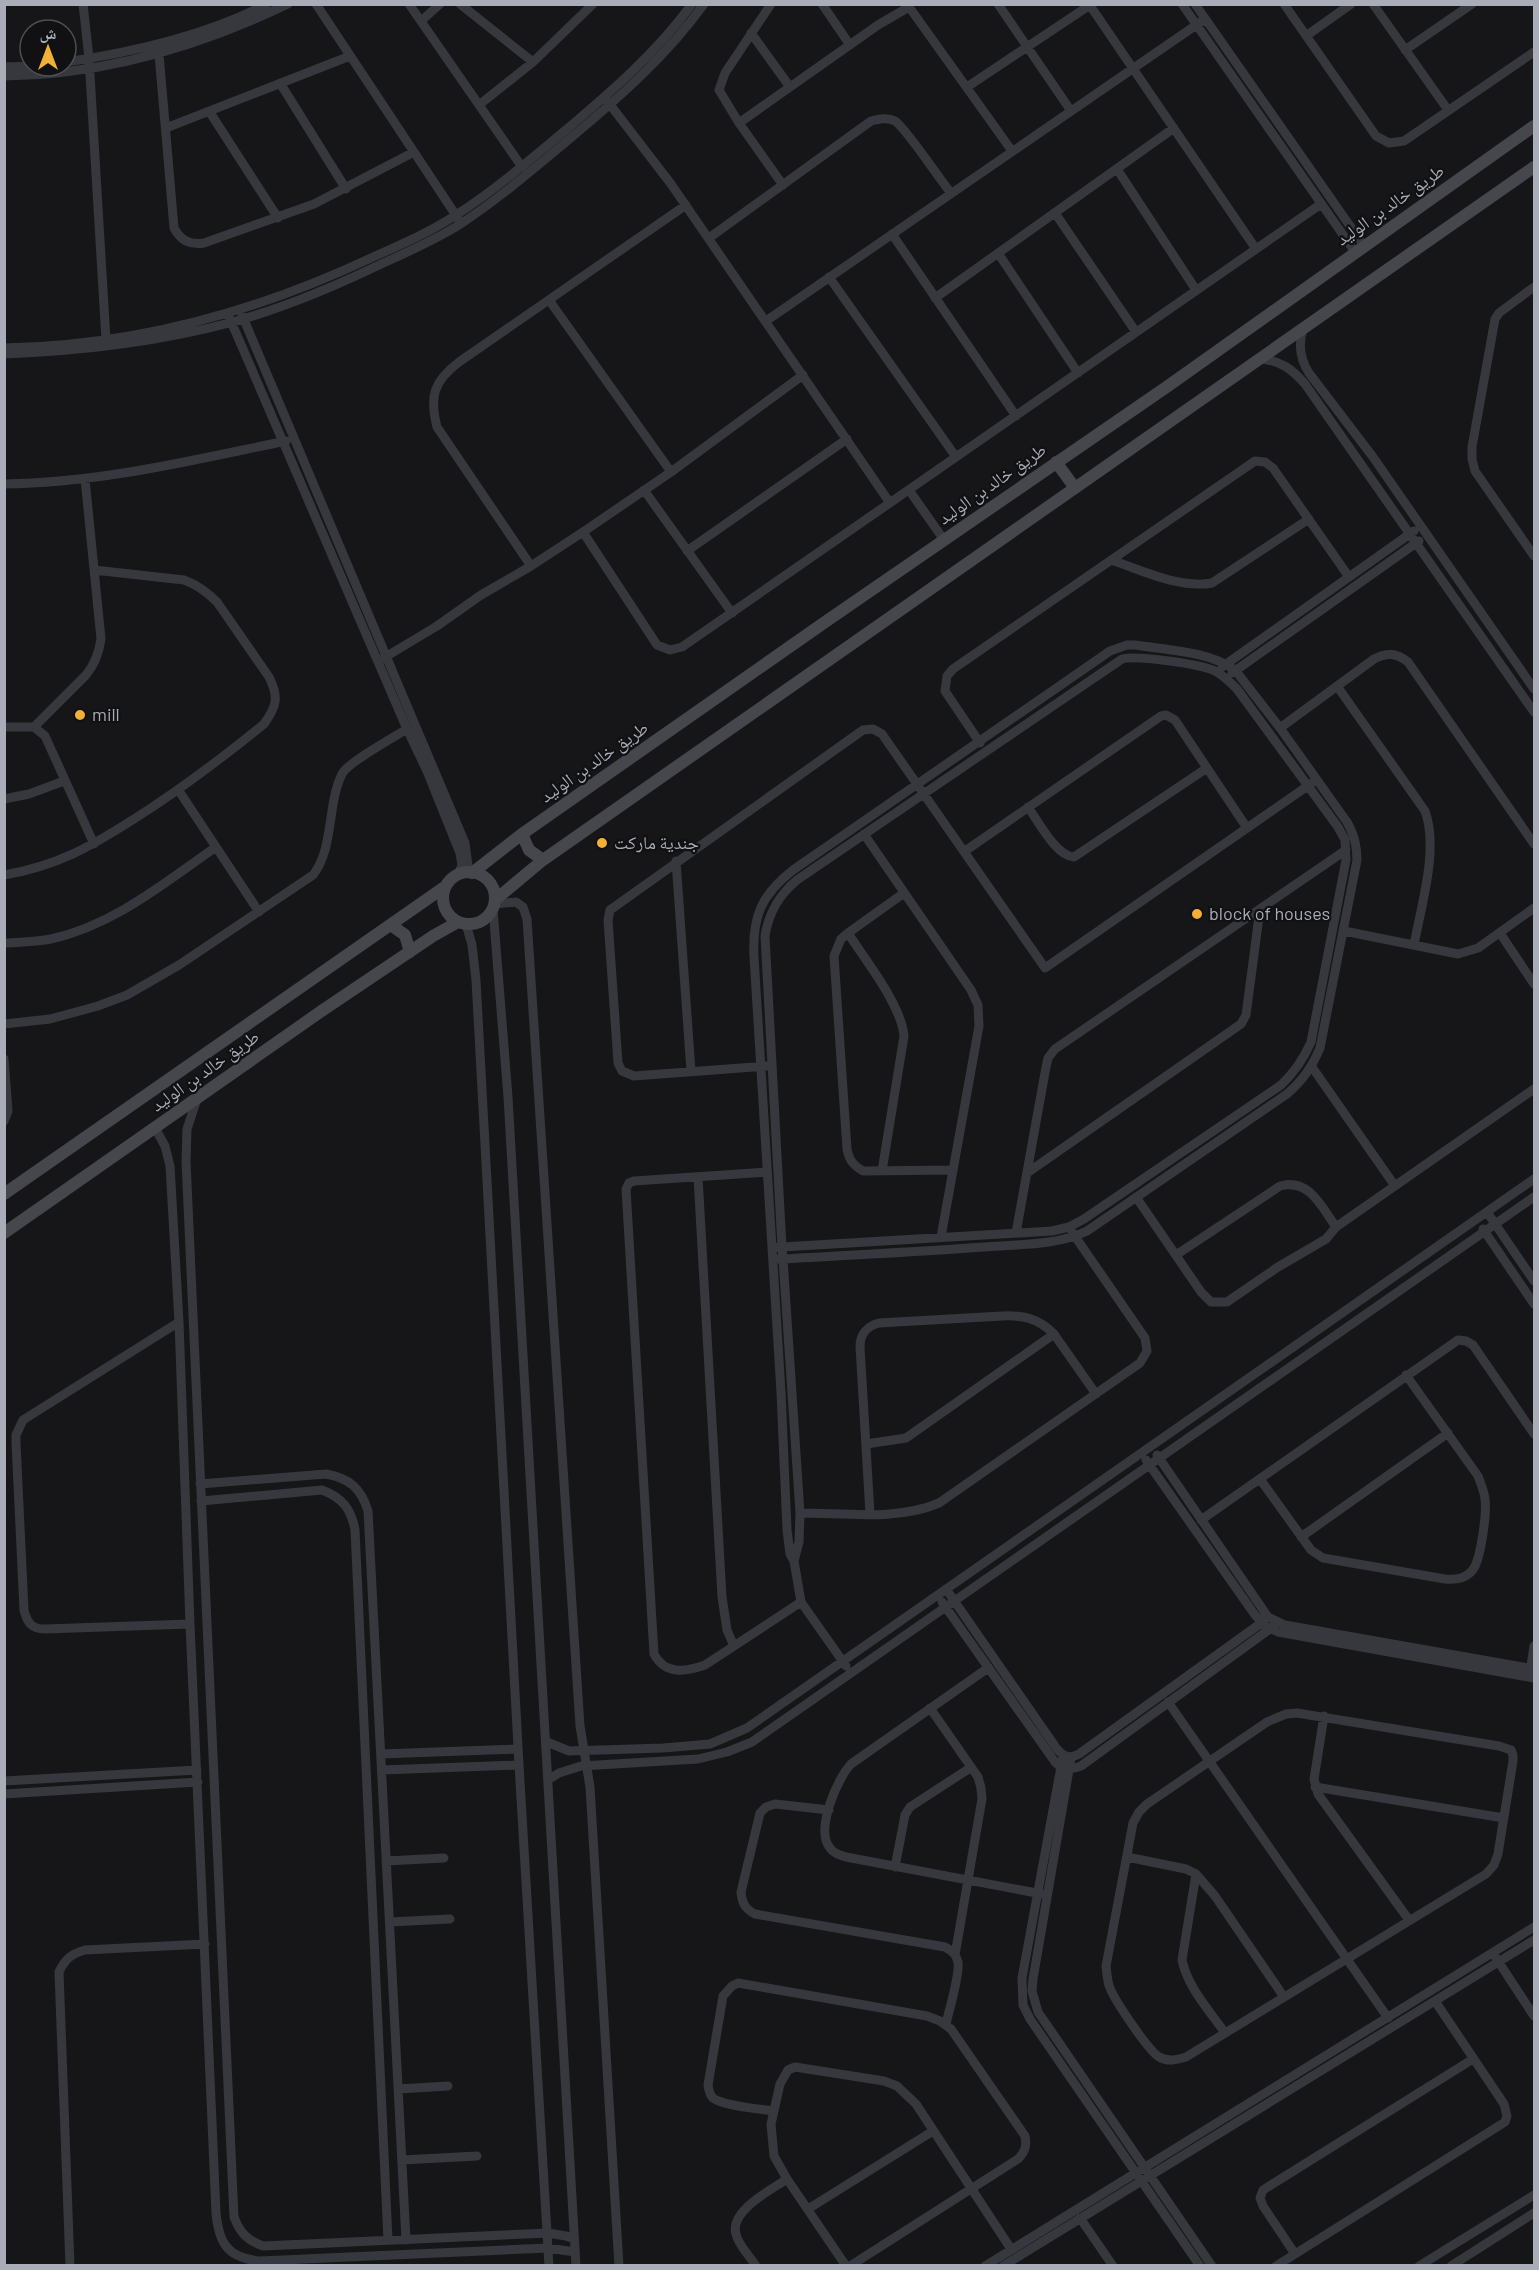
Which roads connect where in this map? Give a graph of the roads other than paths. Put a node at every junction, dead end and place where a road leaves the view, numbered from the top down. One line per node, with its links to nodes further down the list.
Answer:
1 (83, 4): 36 (street)
2 (267, 4): 36 (street)
3 (288, 4): 32 (street)
4 (316, 4): 33 (street)
5 (409, 4): 24 (street)
6 (440, 4): 24 (street)
7 (460, 4): 34 (street)
8 (578, 4): 22 (street)
9 (692, 4): 42 (street)
10 (704, 4): 42 (street)
11 (771, 4): 26 (street)
12 (822, 4): 28 (street)
13 (998, 4): 29 (street)
14 (1182, 4): 25 (street)
15 (1195, 4): 23 (street)
16 (1284, 4): 27 (street)
17 (1351, 4): 27 (street)
18 (1373, 4): 30 (street)
19 (1472, 4): 30 (street)
20 (1089, 5): 29 (street); 37 (street)
21 (908, 6): 28 (street); 41 (street)
22 (590, 8): 34 (street)
23 (1205, 19): 25 (street); 67 (street)
24 (421, 21): 43 (street)
25 (1196, 25): 37 (street); 59 (street)
26 (751, 33): 40 (street); 47 (street)
27 (1306, 36): 44 (street)
28 (850, 45): 40 (street)
29 (1027, 47): 41 (street); 46 (street)
30 (1405, 50): 44 (street)
31 (1534, 52): 44 (street)
32 (159, 54): 36 (street); 49 (street)
33 (350, 56): 39 (street); 52 (street)
34 (534, 62): 43 (street)
35 (78, 63): 36 (street)
36 (89, 63): 38 (street); 79 (street)
37 (1132, 68): 46 (street); 50 (street)
38 (4, 76)
39 (280, 83): 45 (street); 57 (street)
40 (790, 87): 47 (street)
41 (967, 87): 51 (street)
42 (607, 101): 53 (street); 60 (street); 63 (street)
43 (479, 105): 53 (street)
44 (1448, 110)
45 (209, 111): 49 (street); 62 (street)
46 (1071, 111): 51 (street)
47 (739, 123): 56 (street)
48 (1534, 126): 67 (street, طريق خالد بن الوليد)
49 (165, 128): 62 (street)
50 (1174, 128): 55 (street); 66 (street)
51 (1012, 151): 58 (street)
52 (414, 152): 57 (street); 63 (street)
53 (522, 166): 63 (street)
54 (1534, 167): 77 (street)
55 (1117, 169): 61 (street); 71 (street)
56 (783, 185): 58 (street); 65 (street)
57 (346, 189): 62 (street)
58 (951, 194): 64 (street)
59 (1321, 204): 66 (street); 67 (street)
60 (686, 205): 65 (street); 73 (street)
61 (1055, 213): 68 (street); 78 (street)
62 (278, 218)
63 (458, 220): 74 (street)
64 (892, 234): 69 (street); 72 (street)
65 (709, 238): 76 (street)
66 (1256, 249): 71 (street)
67 (1359, 249): 90 (street, طريق خالد بن الوليد)
68 (998, 253): 72 (street); 83 (street)
69 (830, 277): 76 (street); 89 (street)
70 (1534, 287): 106 (street)
71 (1196, 291): 78 (street)
72 (935, 298): 85 (street)
73 (549, 300): 91 (street); 108 (street)
74 (242, 315): 75 (street); 86 (street)
75 (230, 318): 79 (street); 81 (street); 88 (street)
76 (766, 321): 84 (street)
77 (1303, 329): 82 (street); 99 (street)
78 (1136, 332): 83 (street)
79 (105, 340): 80 (street)
80 (4, 348)
81 (4, 354)
82 (1259, 359): 94 (street); 101 (street)
83 (1078, 373): 85 (street)
84 (803, 375): 87 (street); 91 (street)
85 (1016, 416): 89 (street)
86 (295, 439): 88 (street); 112 (street)
87 (847, 439): 97 (street); 105 (street)
88 (283, 442): 92 (street); 112 (street)
89 (956, 457): 96 (street)
90 (1056, 462): 94 (street); 103 (street, طريق خالد بن الوليد)
91 (671, 472): 95 (street)
92 (85, 479): 93 (street); 109 (street)
93 (4, 484)
94 (1075, 488): 142 (street)
95 (644, 490): 100 (street); 105 (street)
96 (909, 490): 97 (street); 103 (street)
97 (890, 503): 111 (street)
98 (1309, 519): 107 (street); 107 (street); 110 (street)
99 (1421, 526): 101 (street); 102 (street)
100 (583, 531): 108 (street); 111 (street)
101 (1410, 534): 104 (street); 110 (street)
102 (1428, 536): 104 (street); 118 (street)
103 (944, 540): 135 (street, طريق خالد بن الوليد)
104 (1416, 543): 114 (street); 119 (street)
105 (687, 551): 111 (street)
106 (1534, 556)
107 (1111, 560): 124 (street)
108 (531, 566): 112 (street)
109 (94, 570): 121 (street); 131 (street)
110 (1349, 576): 113 (street)
111 (732, 613)
112 (382, 659): 123 (street); 144 (street)
113 (1226, 664): 114 (street); 115 (street); 124 (street)
114 (1235, 670): 116 (street); 122 (street)
115 (1215, 671): 116 (street); 125 (street)
116 (1225, 677): 129 (street)
117 (1337, 686): 122 (street); 138 (street); 158 (street)
118 (1534, 689)
119 (1534, 712)
120 (4, 727): 121 (street)
121 (34, 727): 128 (street)
122 (1280, 728): 127 (street)
123 (407, 729): 144 (street); 151 (street)
124 (980, 742): 125 (street)
125 (962, 760): 130 (street)
126 (1207, 768): 133 (street); 133 (street); 134 (street)
127 (1317, 780): 129 (street); 154 (street)
128 (64, 781): 132 (street); 137 (street)
129 (1308, 786): 134 (street); 140 (street)
130 (921, 788): 136 (street); 141 (street); 143 (street); 165 (street)
131 (178, 791): 137 (street); 139 (street)
132 (4, 799)
133 (1028, 807): 141 (street)
134 (1247, 828): 141 (street)
135 (522, 834): 142 (street); 144 (street, طريق خالد بن الوليد)
136 (864, 834): 147 (street); 166 (street)
137 (94, 844): 145 (street)
138 (1534, 844)
139 (216, 847): 151 (street); 157 (street)
140 (1346, 850): 150 (street); 161 (street)
141 (965, 851)
142 (543, 860): 148 (street)
143 (676, 861): 168 (street); 168 (street)
144 (466, 874): 146 (street); 148 (street)
145 (4, 875)
146 (446, 886): 152 (street); 153 (street, طريق خالد بن الوليد)
147 (904, 893): 155 (street); 174 (street)
148 (495, 904): 152 (street); 246 (street); 249 (street)
149 (1534, 908): 156 (street)
150 (1260, 909): 177 (street); 177 (street)
151 (259, 912): 163 (street)
152 (462, 923): 159 (street, طريق خالد بن الوليد); 248 (street)
153 (392, 924): 159 (street); 181 (street, طريق خالد بن الوليد)
154 (1344, 931): 158 (street); 162 (street)
155 (848, 933): 175 (street); 175 (street)
156 (1500, 933): 158 (street); 160 (street)
157 (4, 943)
158 (1414, 945)
159 (410, 952): 170 (street, طريق خالد بن الوليد)
160 (1534, 984)
161 (1319, 1000): 162 (street); 189 (street)
162 (1330, 1002): 167 (street)
163 (4, 1024)
164 (4, 1059): 171 (street)
165 (761, 1066): 166 (street); 168 (street); 176 (street)
166 (773, 1066): 196 (street)
167 (1312, 1067): 180 (street); 182 (street)
168 (691, 1071)
169 (1534, 1089): 180 (street)
170 (197, 1099): 173 (street, طريق خالد بن الوليد); 185 (street)
171 (6, 1101): 172 (street)
172 (4, 1121)
173 (155, 1128): 184 (street); 192 (street, طريق خالد بن الوليد)
174 (953, 1170): 175 (street); 195 (street)
175 (882, 1171)
176 (768, 1172): 178 (street); 197 (street)
177 (1027, 1173): 193 (street)
178 (698, 1177): 237 (street); 237 (street)
179 (1534, 1179): 186 (street)
180 (1395, 1186): 190 (street)
181 (4, 1194)
182 (1136, 1197): 194 (street); 198 (street)
183 (1534, 1197): 188 (street)
184 (172, 1211): 185 (street); 203 (street)
185 (188, 1211): 217 (street)
186 (1487, 1212): 187 (street); 188 (street)
187 (1476, 1220): 191 (street); 204 (street)
188 (1496, 1224): 191 (street); 201 (street)
189 (1069, 1227): 193 (street); 194 (street)
190 (1336, 1227): 198 (street); 198 (street)
191 (1485, 1232): 202 (street); 206 (street)
192 (4, 1233)
193 (1016, 1233): 195 (street)
194 (1075, 1237): 200 (street); 208 (street)
195 (941, 1238): 196 (street)
196 (783, 1247): 197 (street); 200 (street)
197 (772, 1248): 199 (street)
198 (1176, 1255)
199 (773, 1259): 200 (street); 226 (street)
200 (783, 1259): 221 (street)
201 (1534, 1281)
202 (1534, 1304)
203 (179, 1322): 233 (street); 233 (street)
204 (1324, 1326): 206 (street); 212 (street)
205 (1054, 1334): 208 (street); 211 (street); 211 (street)
206 (1333, 1337): 214 (street)
207 (1406, 1375): 209 (street); 210 (street); 216 (street)
208 (1096, 1394): 222 (street)
209 (1448, 1433): 225 (street); 225 (street)
210 (1534, 1434)
211 (866, 1444): 222 (street)
212 (1151, 1447): 213 (street); 214 (street)
213 (1141, 1453): 215 (street); 218 (street)
214 (1159, 1458): 215 (street); 223 (street)
215 (1150, 1465): 220 (street); 224 (street)
216 (1260, 1479): 223 (street); 225 (street)
217 (200, 1484): 219 (street); 235 (street)
218 (1085, 1492): 220 (street); 227 (street)
219 (201, 1501): 236 (street); 311 (street)
220 (1094, 1504): 229 (street)
221 (800, 1513): 222 (street); 226 (street)
222 (870, 1514)
223 (1203, 1523): 224 (street); 232 (street)
224 (1197, 1532): 232 (street)
225 (1301, 1537)
226 (794, 1561): 230 (street)
227 (946, 1589): 228 (street); 229 (street)
228 (937, 1595): 231 (street); 239 (street)
229 (954, 1601): 231 (street); 251 (street)
230 (801, 1602): 237 (street); 239 (street)
231 (945, 1607): 240 (street); 241 (street)
232 (1265, 1620): 234 (street); 251 (street)
233 (190, 1624): 258 (street)
234 (1274, 1626): 242 (street); 243 (street)
235 (375, 1639): 236 (street); 250 (street)
236 (360, 1640): 274 (street)
237 (734, 1646)
238 (1534, 1646): 242 (street)
239 (843, 1661): 241 (street); 247 (street)
240 (988, 1668): 244 (street); 257 (street)
241 (851, 1672): 252 (street)
242 (1532, 1673)
243 (1168, 1702): 253 (street); 257 (street)
244 (930, 1708): 256 (street); 265 (street)
245 (1324, 1716): 253 (street); 263 (street); 266 (street)
246 (546, 1743): 249 (street); 260 (street)
247 (663, 1748): 249 (street); 252 (street)
248 (518, 1749): 250 (street); 254 (street)
249 (583, 1752): 255 (street)
250 (381, 1754): 259 (street)
251 (1067, 1757): 257 (street)
252 (664, 1761): 255 (street)
253 (1210, 1762): 267 (street); 284 (street)
254 (519, 1764): 259 (street); 309 (street)
255 (585, 1766): 260 (street); 321 (street)
256 (970, 1768): 270 (street); 272 (street)
257 (1065, 1769): 275 (street)
258 (198, 1770): 261 (street); 262 (street)
259 (382, 1770): 269 (street)
260 (548, 1779): 310 (street)
261 (4, 1781)
262 (198, 1782): 264 (street); 281 (street)
263 (1316, 1787): 266 (street); 277 (street)
264 (4, 1794)
265 (830, 1810): 270 (street); 283 (street)
266 (1504, 1818): 277 (street)
267 (1127, 1857): 271 (street); 291 (street)
268 (444, 1858): 269 (street)
269 (387, 1861): 273 (street)
270 (895, 1867): 272 (street)
271 (1196, 1874): 286 (street); 291 (street)
272 (969, 1881): 275 (street); 283 (street)
273 (388, 1887): 274 (street); 278 (street)
274 (372, 1888): 311 (street)
275 (1042, 1894): 299 (street)
276 (450, 1919): 278 (street)
277 (1409, 1920): 284 (street)
278 (390, 1922): 294 (street)
279 (1534, 1928): 282 (street)
280 (1534, 1940): 285 (street)
281 (205, 1944): 317 (street); 318 (street)
282 (1493, 1953): 285 (street); 289 (street)
283 (955, 1955): 290 (street)
284 (1347, 1959): 286 (street); 289 (street)
285 (1499, 1962): 287 (street); 288 (street)
286 (1284, 1997): 291 (street)
287 (1435, 2001): 292 (street); 300 (street)
288 (1534, 2016)
289 (1388, 2018): 299 (street)
290 (946, 2024): 295 (street); 303 (street)
291 (1225, 2033)
292 (1473, 2059): 316 (street); 316 (street)
293 (448, 2086): 294 (street)
294 (398, 2089): 298 (street)
295 (774, 2111): 296 (street); 301 (street)
296 (933, 2131): 303 (street); 306 (street)
297 (477, 2156): 298 (street)
298 (402, 2160): 312 (street)
299 (1140, 2169): 300 (street); 302 (street); 314 (street)
300 (1150, 2175): 302 (street); 328 (street)
301 (787, 2179): 306 (street); 322 (street)
302 (1142, 2181): 308 (street); 327 (street)
303 (972, 2189): 314 (street); 323 (street)
304 (1532, 2197): 305 (street); 330 (street)
305 (1534, 2208)
306 (808, 2209): 323 (street)
307 (1534, 2213): 331 (street)
308 (1080, 2218): 325 (street); 326 (street)
309 (548, 2234): 310 (street); 312 (street); 313 (street)
310 (574, 2239): 315 (street)
311 (388, 2240): 312 (street)
312 (406, 2240)
313 (548, 2248): 315 (street); 317 (street); 319 (street)
314 (1011, 2249): 324 (street)
315 (575, 2252): 320 (street)
316 (1295, 2254): 329 (street)
317 (316, 2262)
318 (70, 2265)
319 (549, 2265)
320 (576, 2265)
321 (619, 2265)
322 (756, 2265)
323 (848, 2265)
324 (985, 2265)
325 (1004, 2265)
326 (1113, 2265)
327 (1200, 2265)
328 (1212, 2265)
329 (1276, 2265)
330 (1419, 2265)
331 (1451, 2265)

